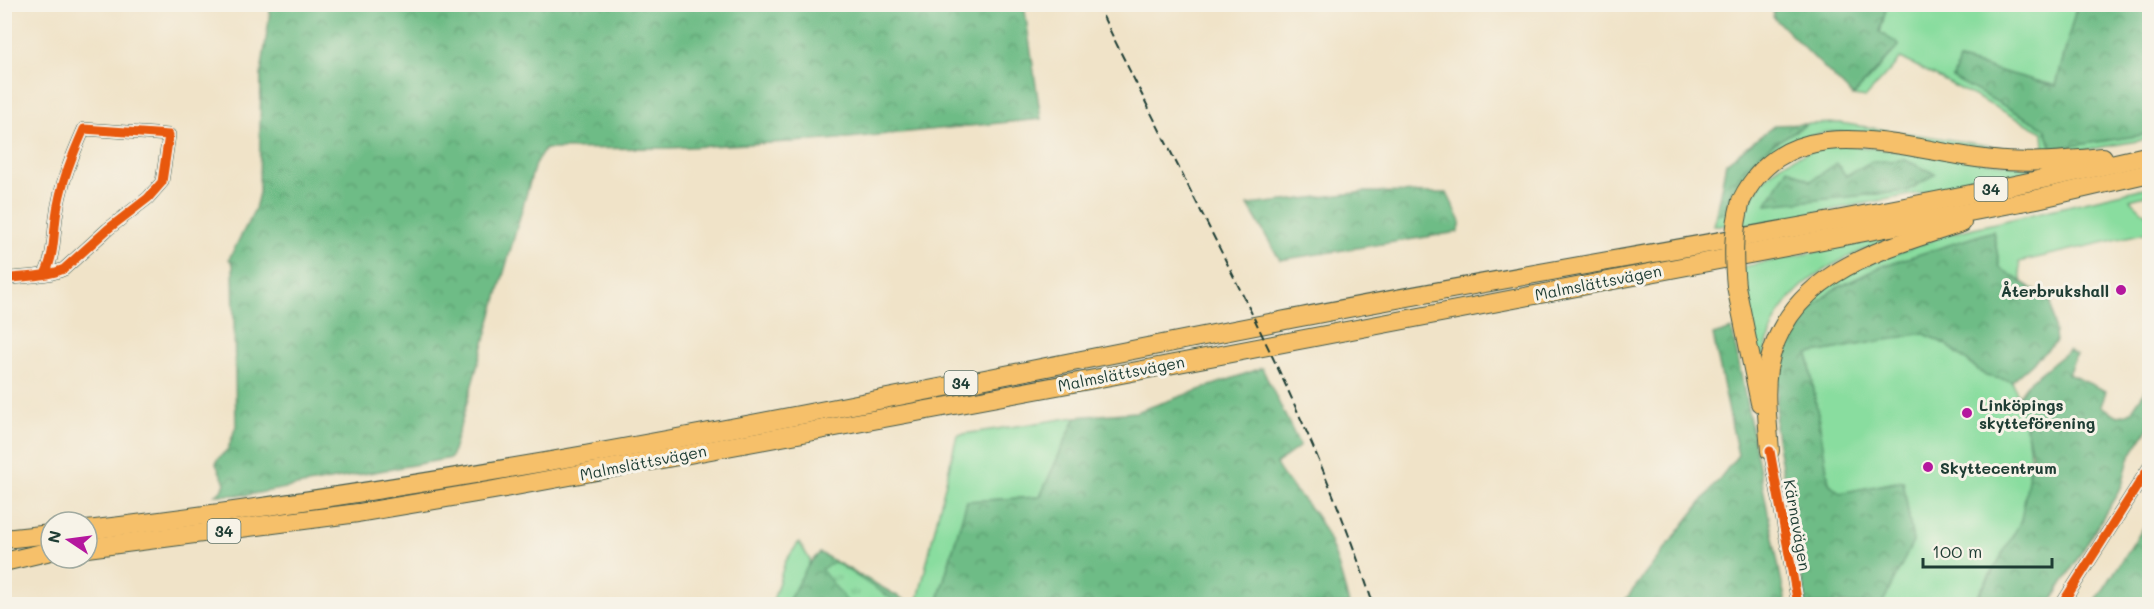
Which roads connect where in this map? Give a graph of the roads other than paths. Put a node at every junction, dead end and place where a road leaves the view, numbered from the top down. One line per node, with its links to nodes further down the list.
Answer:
1 (2150, 154): 6 (highway, bridge); 8 (highway, Malmslättsvägen / 34)
2 (2150, 173): 3 (highway, Malmslättsvägen / 34)
3 (2037, 199): 6 (highway); 11 (highway, Malmslättsvägen / 34)
4 (45, 274): 4 (street); 5 (street)
5 (4, 279)
6 (1770, 451): 16 (street, Kärnavägen)
7 (2150, 466): 17 (street)
8 (99, 528)
9 (39, 535): 10 (highway)
10 (4, 539)
11 (99, 546)
12 (39, 553): 14 (highway)
13 (39, 555): 15 (highway)
14 (4, 556)
15 (4, 562)
16 (1798, 604)
17 (2062, 604)

